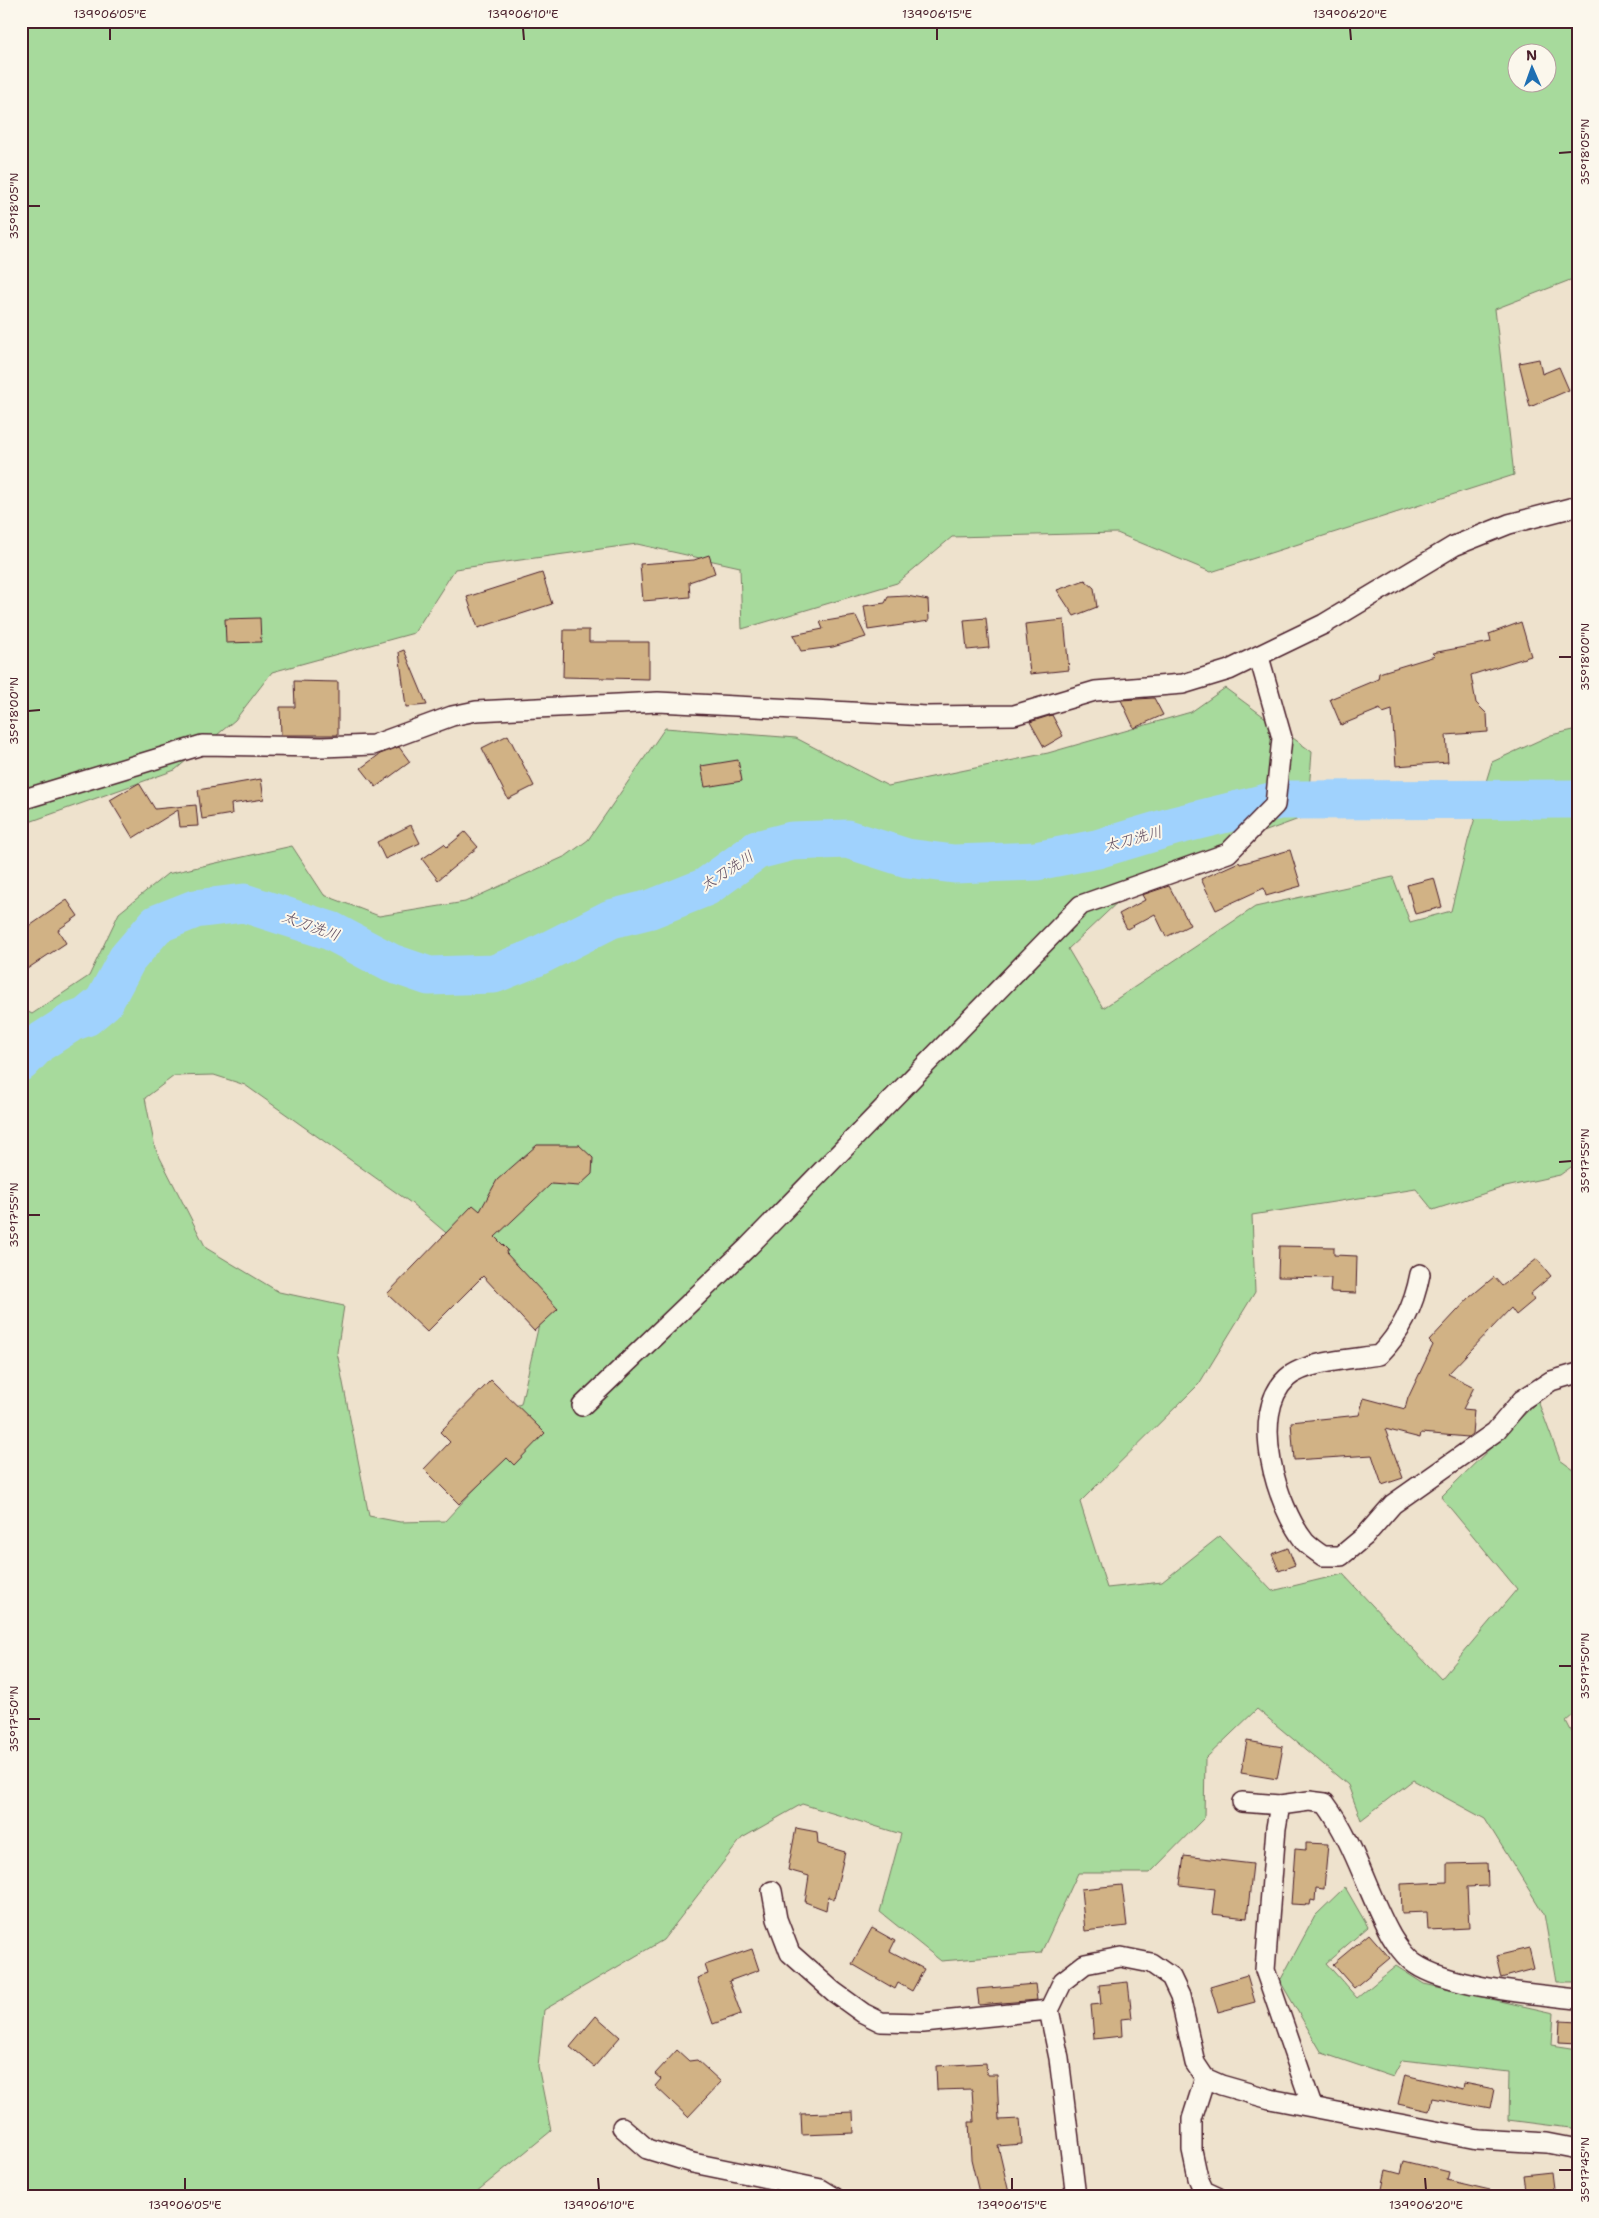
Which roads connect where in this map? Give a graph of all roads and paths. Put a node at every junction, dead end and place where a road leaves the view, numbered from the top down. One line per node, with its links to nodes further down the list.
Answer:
1 (1578, 506): 2 (street)
2 (1259, 657): 3 (street); 6 (street)
3 (21, 800)
4 (1420, 1274): 5 (street)
5 (1578, 1374)
6 (582, 1406)
7 (1242, 1802): 8 (street)
8 (1280, 1805): 10 (street); 13 (street)
9 (772, 1891): 11 (street)
10 (1578, 1999)
11 (1049, 2010): 12 (street); 17 (street)
12 (1205, 2078): 13 (street); 18 (street)
13 (1312, 2106): 15 (street)
14 (622, 2127): 16 (street)
15 (1578, 2149)
16 (834, 2197)
17 (1076, 2197)
18 (1217, 2197)

